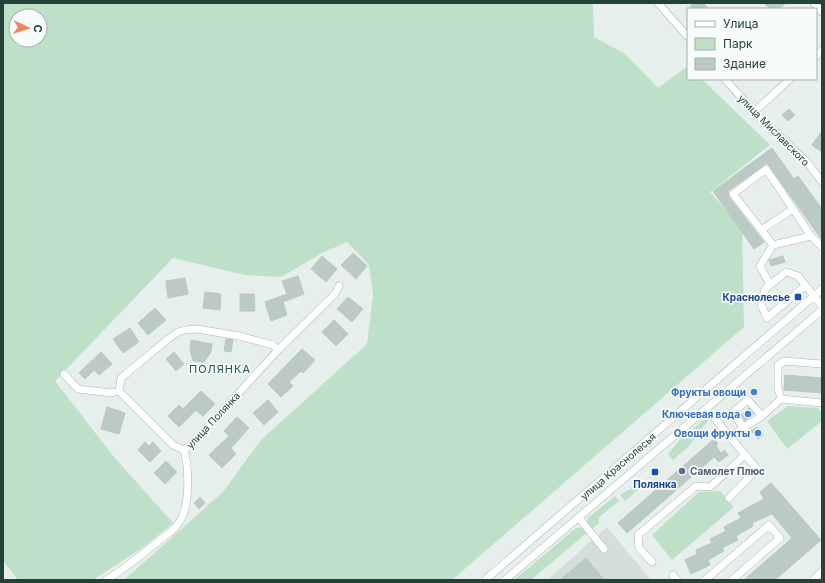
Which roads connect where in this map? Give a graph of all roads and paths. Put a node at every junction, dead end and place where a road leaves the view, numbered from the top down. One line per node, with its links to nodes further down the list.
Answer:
1 (658, 3): 4 (street)
2 (814, 3): 3 (street)
3 (822, 12)
4 (687, 36)
5 (726, 80): 7 (street, улица Миславского)
6 (789, 80): 7 (street)
7 (754, 112): 8 (street, улица Миславского)
8 (822, 182)
9 (794, 209): 10 (street); 10 (street); 11 (street)
10 (761, 230): 12 (street)
11 (811, 236): 12 (street); 13 (street)
12 (773, 245): 14 (street)
13 (822, 248)
14 (770, 285): 16 (street); 16 (street)
15 (340, 286): 21 (street, улица Полянка)
16 (805, 286): 18 (street)
17 (822, 289): 18 (street, улица Краснолесья)
18 (814, 297): 19 (street); 39 (street, улица Краснолесья)
19 (822, 306)
20 (822, 310): 27 (street, улица Краснолесья)
21 (278, 350): 24 (street); 31 (street, улица Полянка)
22 (822, 364): 25 (street)
23 (64, 374): 24 (street)
24 (119, 391): 31 (street)
25 (781, 399): 26 (street); 28 (street)
26 (822, 403)
27 (705, 410): 30 (street); 34 (street, улица Краснолесья)
28 (762, 416): 29 (street); 29 (street)
29 (744, 428): 30 (street)
30 (729, 437): 32 (street)
31 (184, 450): 38 (street, улица Полянка)
32 (745, 455): 33 (street); 36 (street)
33 (729, 498)
34 (578, 517): 35 (street); 40 (street, улица Краснолесья)
35 (604, 549)
36 (652, 562)
37 (822, 571): 43 (street)
38 (106, 580)
39 (485, 580)
40 (505, 580)
41 (705, 580): 42 (street)
42 (732, 580)
43 (813, 580)

